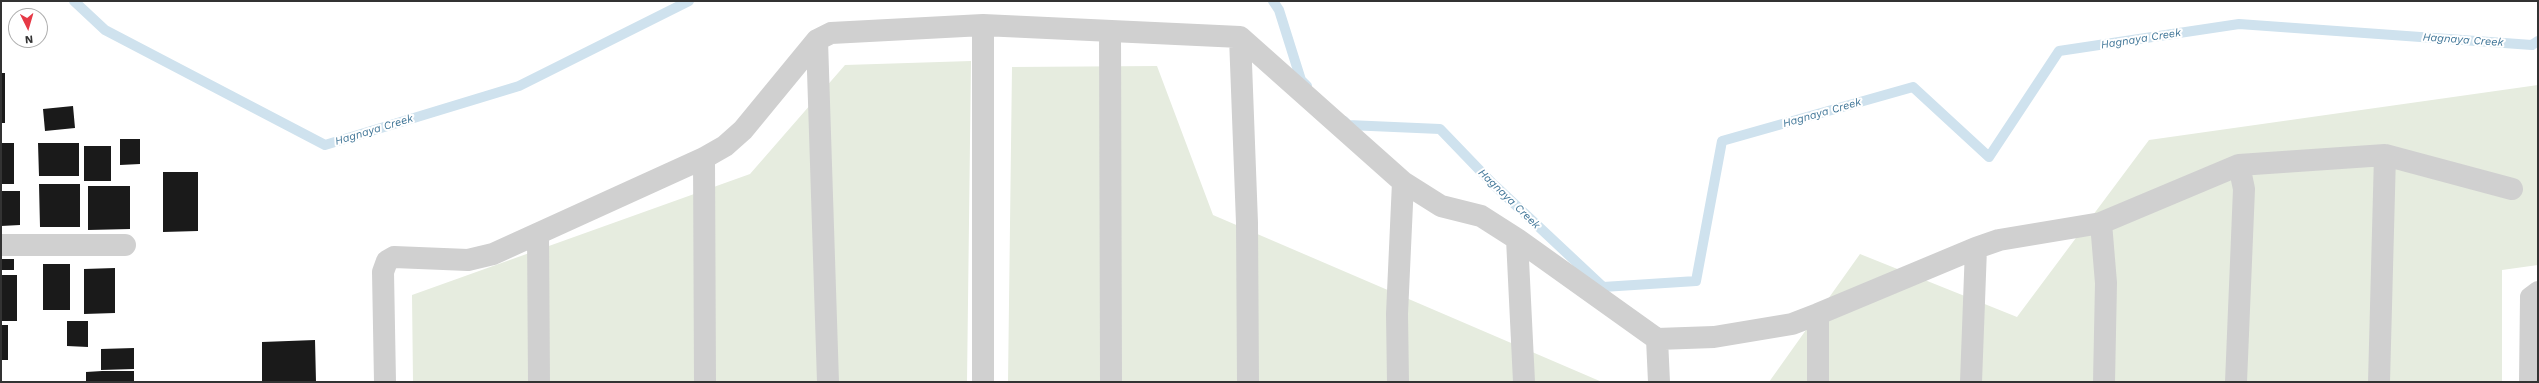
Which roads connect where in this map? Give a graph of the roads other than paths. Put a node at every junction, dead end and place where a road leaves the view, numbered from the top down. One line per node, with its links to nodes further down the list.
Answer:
1 (983, 25): 2 (street); 4 (street); 23 (street)
2 (1110, 31): 3 (street); 24 (street)
3 (1240, 37): 8 (street); 25 (street)
4 (817, 40): 6 (street); 22 (street)
5 (2385, 155): 7 (street); 9 (street); 33 (street)
6 (704, 158): 11 (street); 21 (street)
7 (2239, 165): 10 (street); 32 (street)
8 (1403, 182): 12 (street); 26 (street)
9 (2512, 189)
10 (2101, 223): 15 (street); 31 (street)
11 (538, 234): 19 (street); 20 (street)
12 (1516, 239): 18 (street); 27 (street)
13 (1, 245): 14 (street)
14 (125, 245)
15 (1976, 248): 17 (street); 30 (street)
16 (2538, 291): 34 (lane)
17 (1818, 314): 18 (street); 29 (street)
18 (1657, 339): 28 (street)
19 (385, 382)
20 (539, 382)
21 (705, 382)
22 (828, 382)
23 (983, 382)
24 (1111, 382)
25 (1248, 382)
26 (1398, 382)
27 (1524, 382)
28 (1659, 382)
29 (1818, 382)
30 (1971, 382)
31 (2104, 382)
32 (2236, 382)
33 (2379, 382)
34 (2528, 382)

